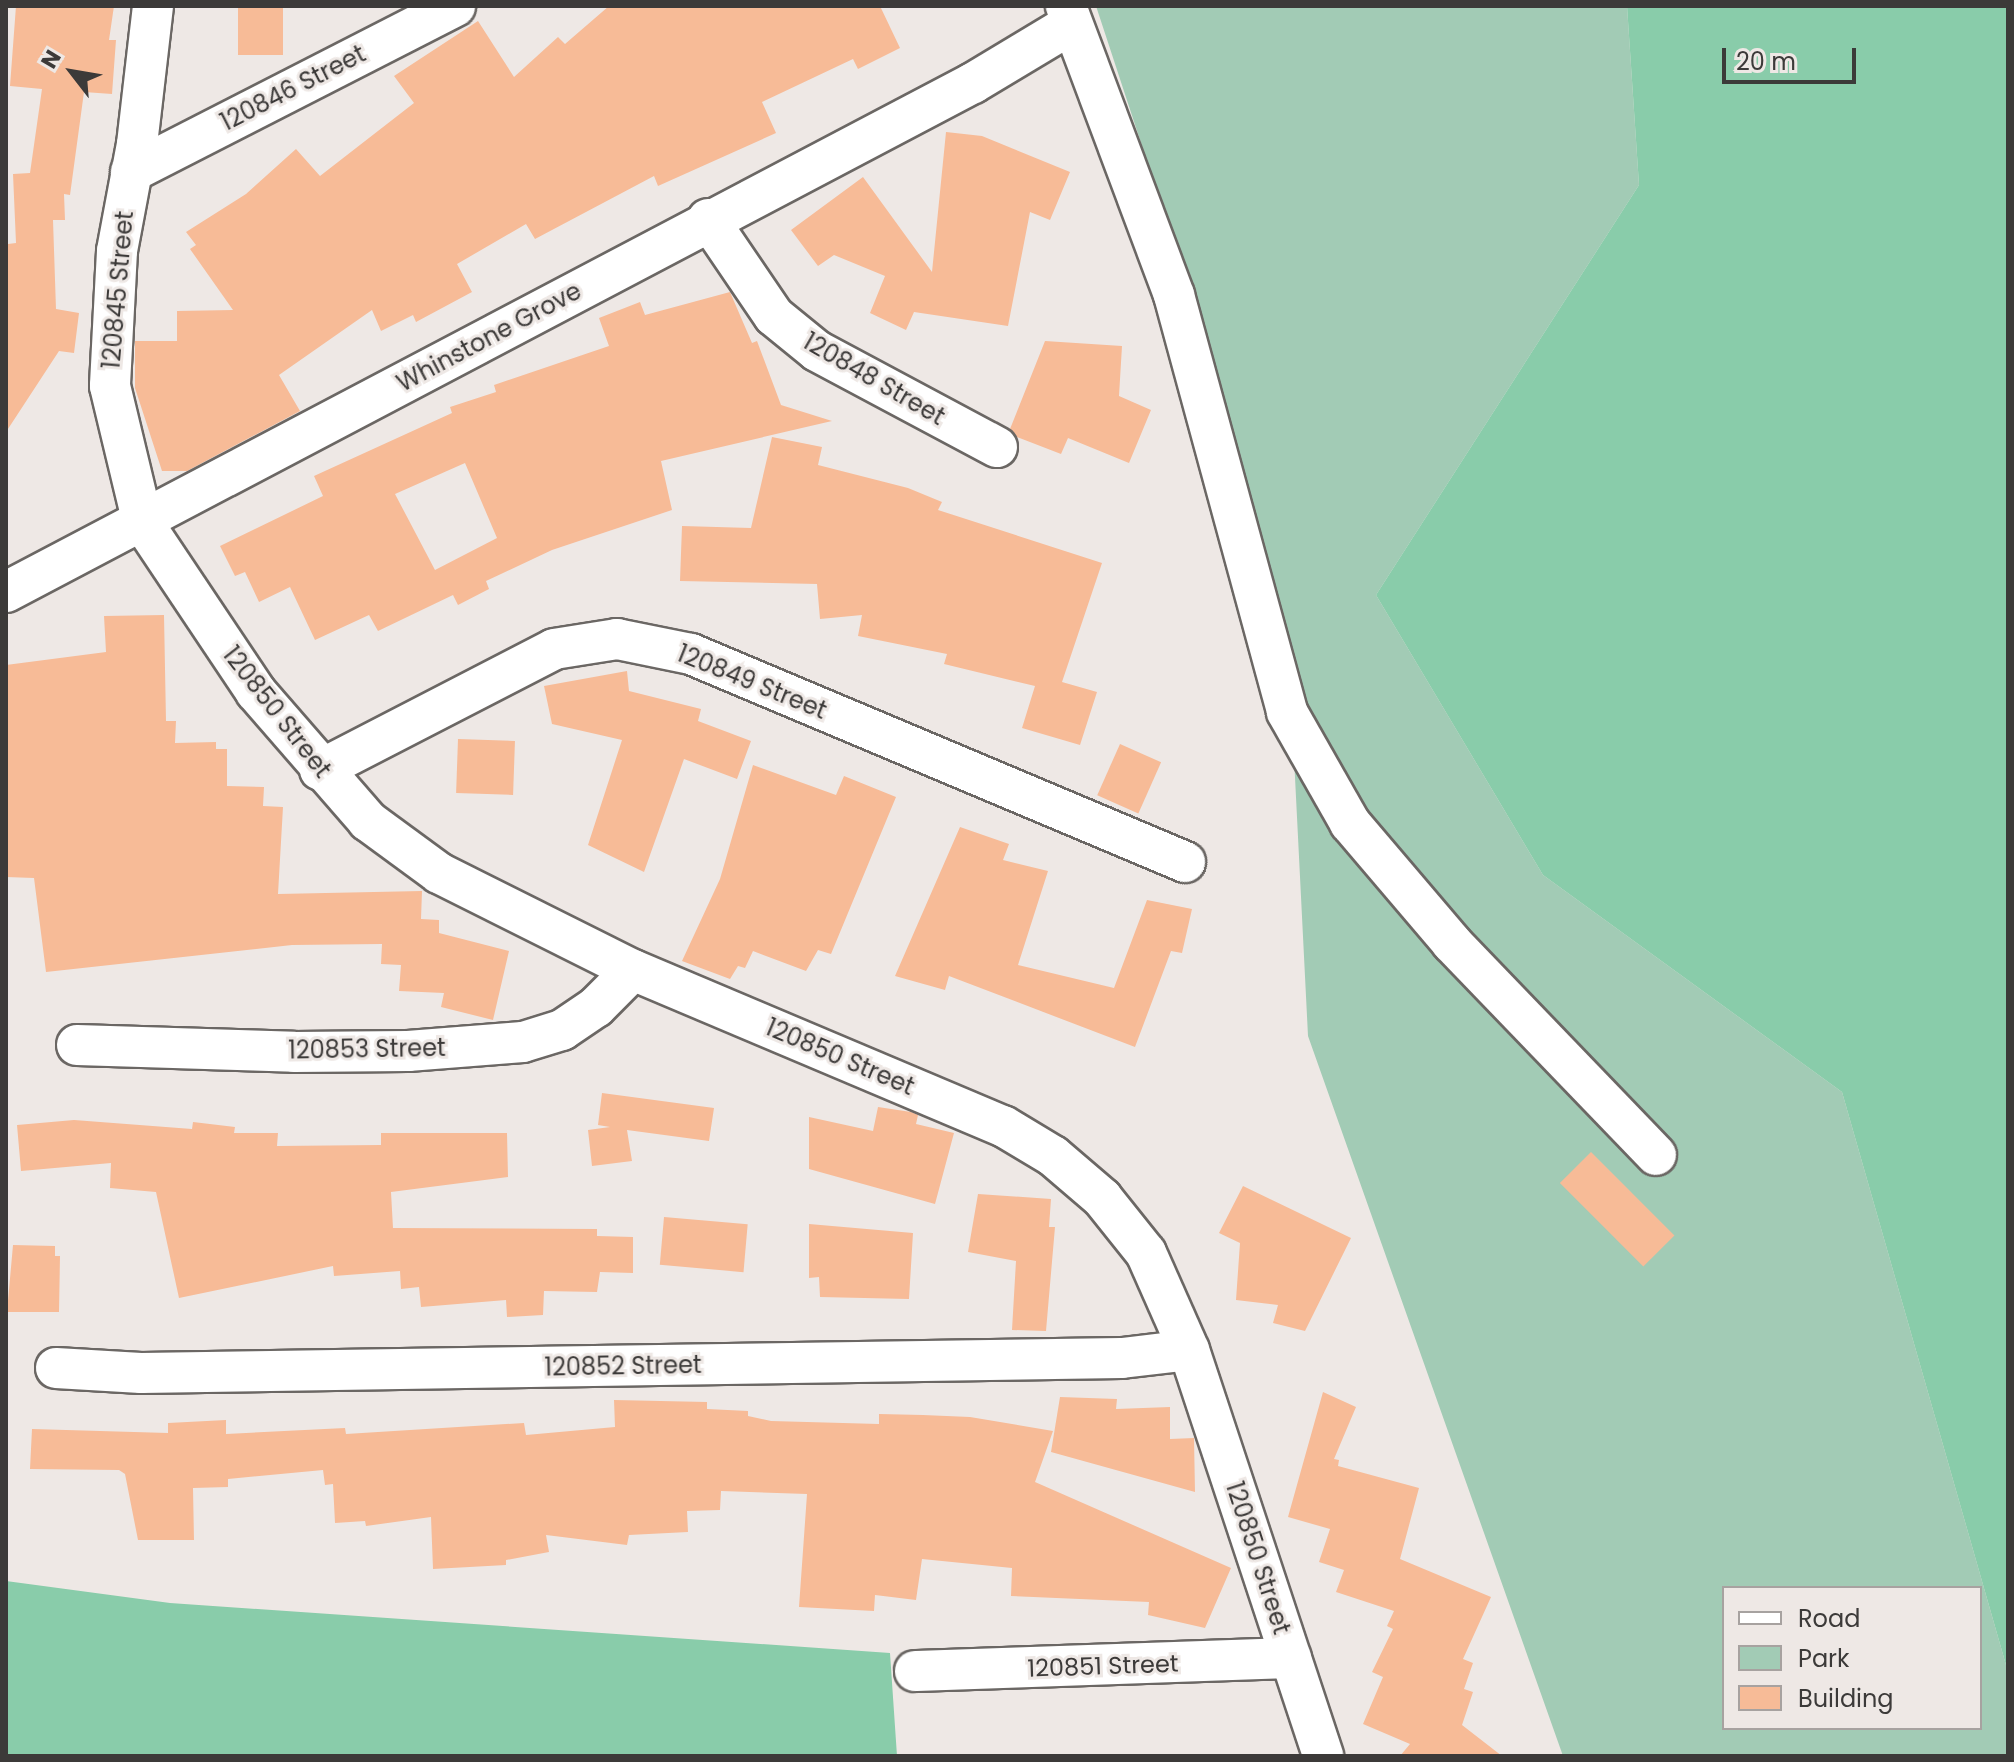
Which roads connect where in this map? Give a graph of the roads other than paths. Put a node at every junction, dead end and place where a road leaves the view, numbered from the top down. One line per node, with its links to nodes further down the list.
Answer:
1 (153, 6): 4 (street, 120845 Street)
2 (455, 6): 4 (street, 120846 Street)
3 (1068, 15): 5 (street, Whinstone Grove); 13 (street)
4 (131, 172): 7 (street, 120845 Street)
5 (708, 219): 6 (street, 120848 Street); 7 (street, Whinstone Grove)
6 (997, 447)
7 (143, 523): 8 (street, Whinstone Grove); 9 (street, 120850 Street)
8 (6, 592)
9 (320, 770): 10 (street, 120849 Street); 11 (street, 120850 Street)
10 (1185, 862)
11 (633, 970): 12 (street, 120853 Street); 14 (street, 120850 Street)
12 (77, 1045)
13 (1656, 1155)
14 (1189, 1350): 15 (street, 120852 Street); 16 (street, 120850 Street)
15 (56, 1368)
16 (1291, 1658): 17 (street, 120851 Street); 18 (street, 120850 Street)
17 (915, 1671)
18 (1323, 1756)

